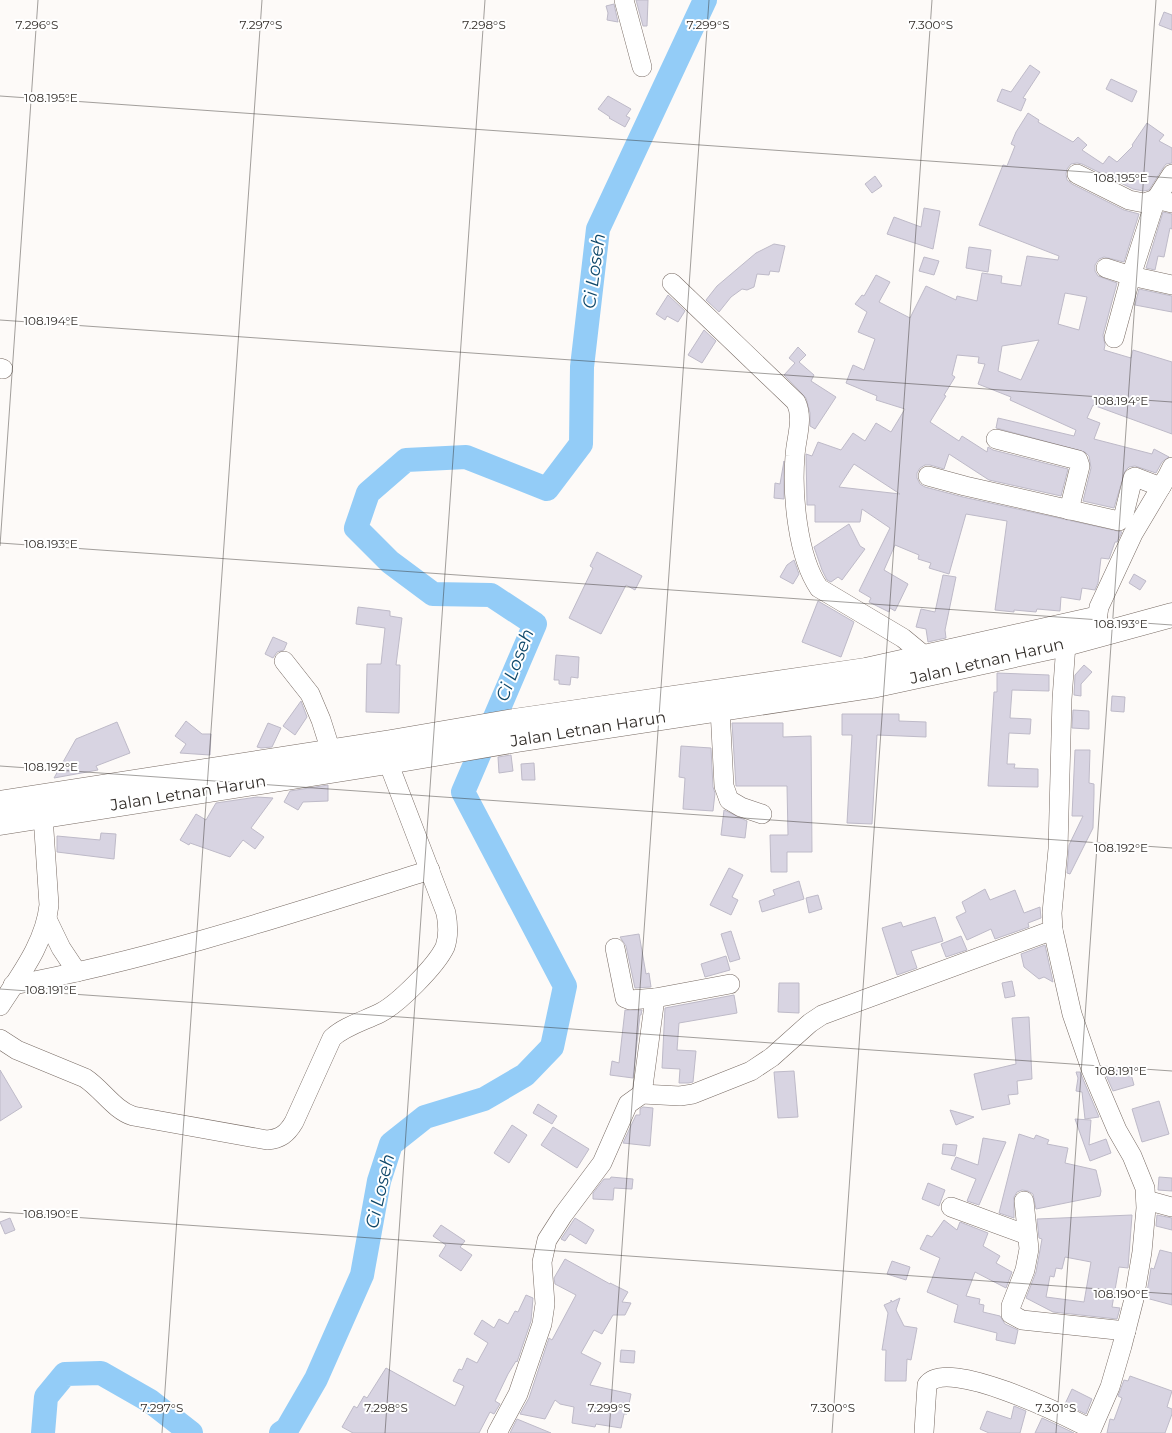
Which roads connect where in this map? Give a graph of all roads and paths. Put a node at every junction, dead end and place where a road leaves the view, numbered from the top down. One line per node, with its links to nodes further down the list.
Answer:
1 (624, 0): 2 (street)
2 (642, 67)
3 (1077, 174): 5 (street)
4 (1172, 174): 5 (street)
5 (1164, 201): 7 (street)
6 (1106, 268): 7 (street)
7 (1131, 276): 9 (street); 10 (street)
8 (672, 282): 20 (street)
9 (1172, 285)
10 (1114, 338)
11 (996, 439): 15 (street)
12 (1172, 466): 14 (street)
13 (928, 476): 15 (street)
14 (1161, 487): 15 (street); 18 (street)
15 (1069, 510)
16 (1172, 599): 18 (main road, Jalan Letnan Harun)
17 (1172, 615): 18 (main road, Jalan Letnan Harun)
18 (1096, 627): 19 (main road, Jalan Letnan Harun)
19 (1065, 635): 20 (main road, Jalan Letnan Harun); 22 (main road, Jalan Letnan Harun); 32 (street)
20 (926, 657): 23 (main road, Jalan Letnan Harun)
21 (284, 661): 25 (street)
22 (720, 709): 23 (main road, Jalan Letnan Harun); 27 (street)
23 (516, 730): 24 (main road, Jalan Letnan Harun)
24 (391, 755): 25 (main road, Jalan Letnan Harun); 30 (street)
25 (334, 761): 26 (main road, Jalan Letnan Harun); 28 (main road, Jalan Letnan Harun)
26 (0, 803)
27 (762, 814)
28 (43, 816): 29 (main road, Jalan Letnan Harun); 31 (street)
29 (0, 823)
30 (430, 870): 34 (street); 39 (street)
31 (47, 919): 34 (street); 36 (street)
32 (1054, 930): 40 (street); 42 (street)
33 (615, 948): 37 (street)
34 (77, 972): 36 (street)
35 (730, 984): 37 (street)
36 (13, 985): 38 (street)
37 (655, 998): 40 (street)
38 (0, 1006)
39 (0, 1039)
40 (642, 1094): 49 (street)
41 (1024, 1200): 45 (street)
42 (1146, 1200): 44 (street); 46 (street)
43 (951, 1207): 45 (street)
44 (1172, 1207)
45 (1027, 1235): 46 (street)
46 (1126, 1331): 47 (street)
47 (1090, 1431): 48 (street)
48 (924, 1432)
49 (497, 1433)

